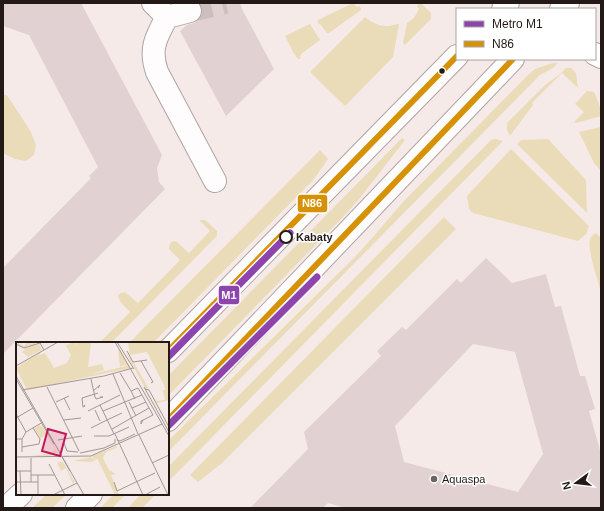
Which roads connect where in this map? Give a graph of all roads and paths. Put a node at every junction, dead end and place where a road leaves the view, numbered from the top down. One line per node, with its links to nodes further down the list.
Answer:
1 (160, 10): 2 (street); 5 (street)
2 (190, 11)
3 (456, 57): 6 (street)
4 (512, 60): 7 (street)
5 (215, 181)
6 (169, 350)
7 (169, 419)
8 (20, 495): 10 (street)
9 (90, 495): 11 (street)
10 (6, 508)
11 (77, 508)

